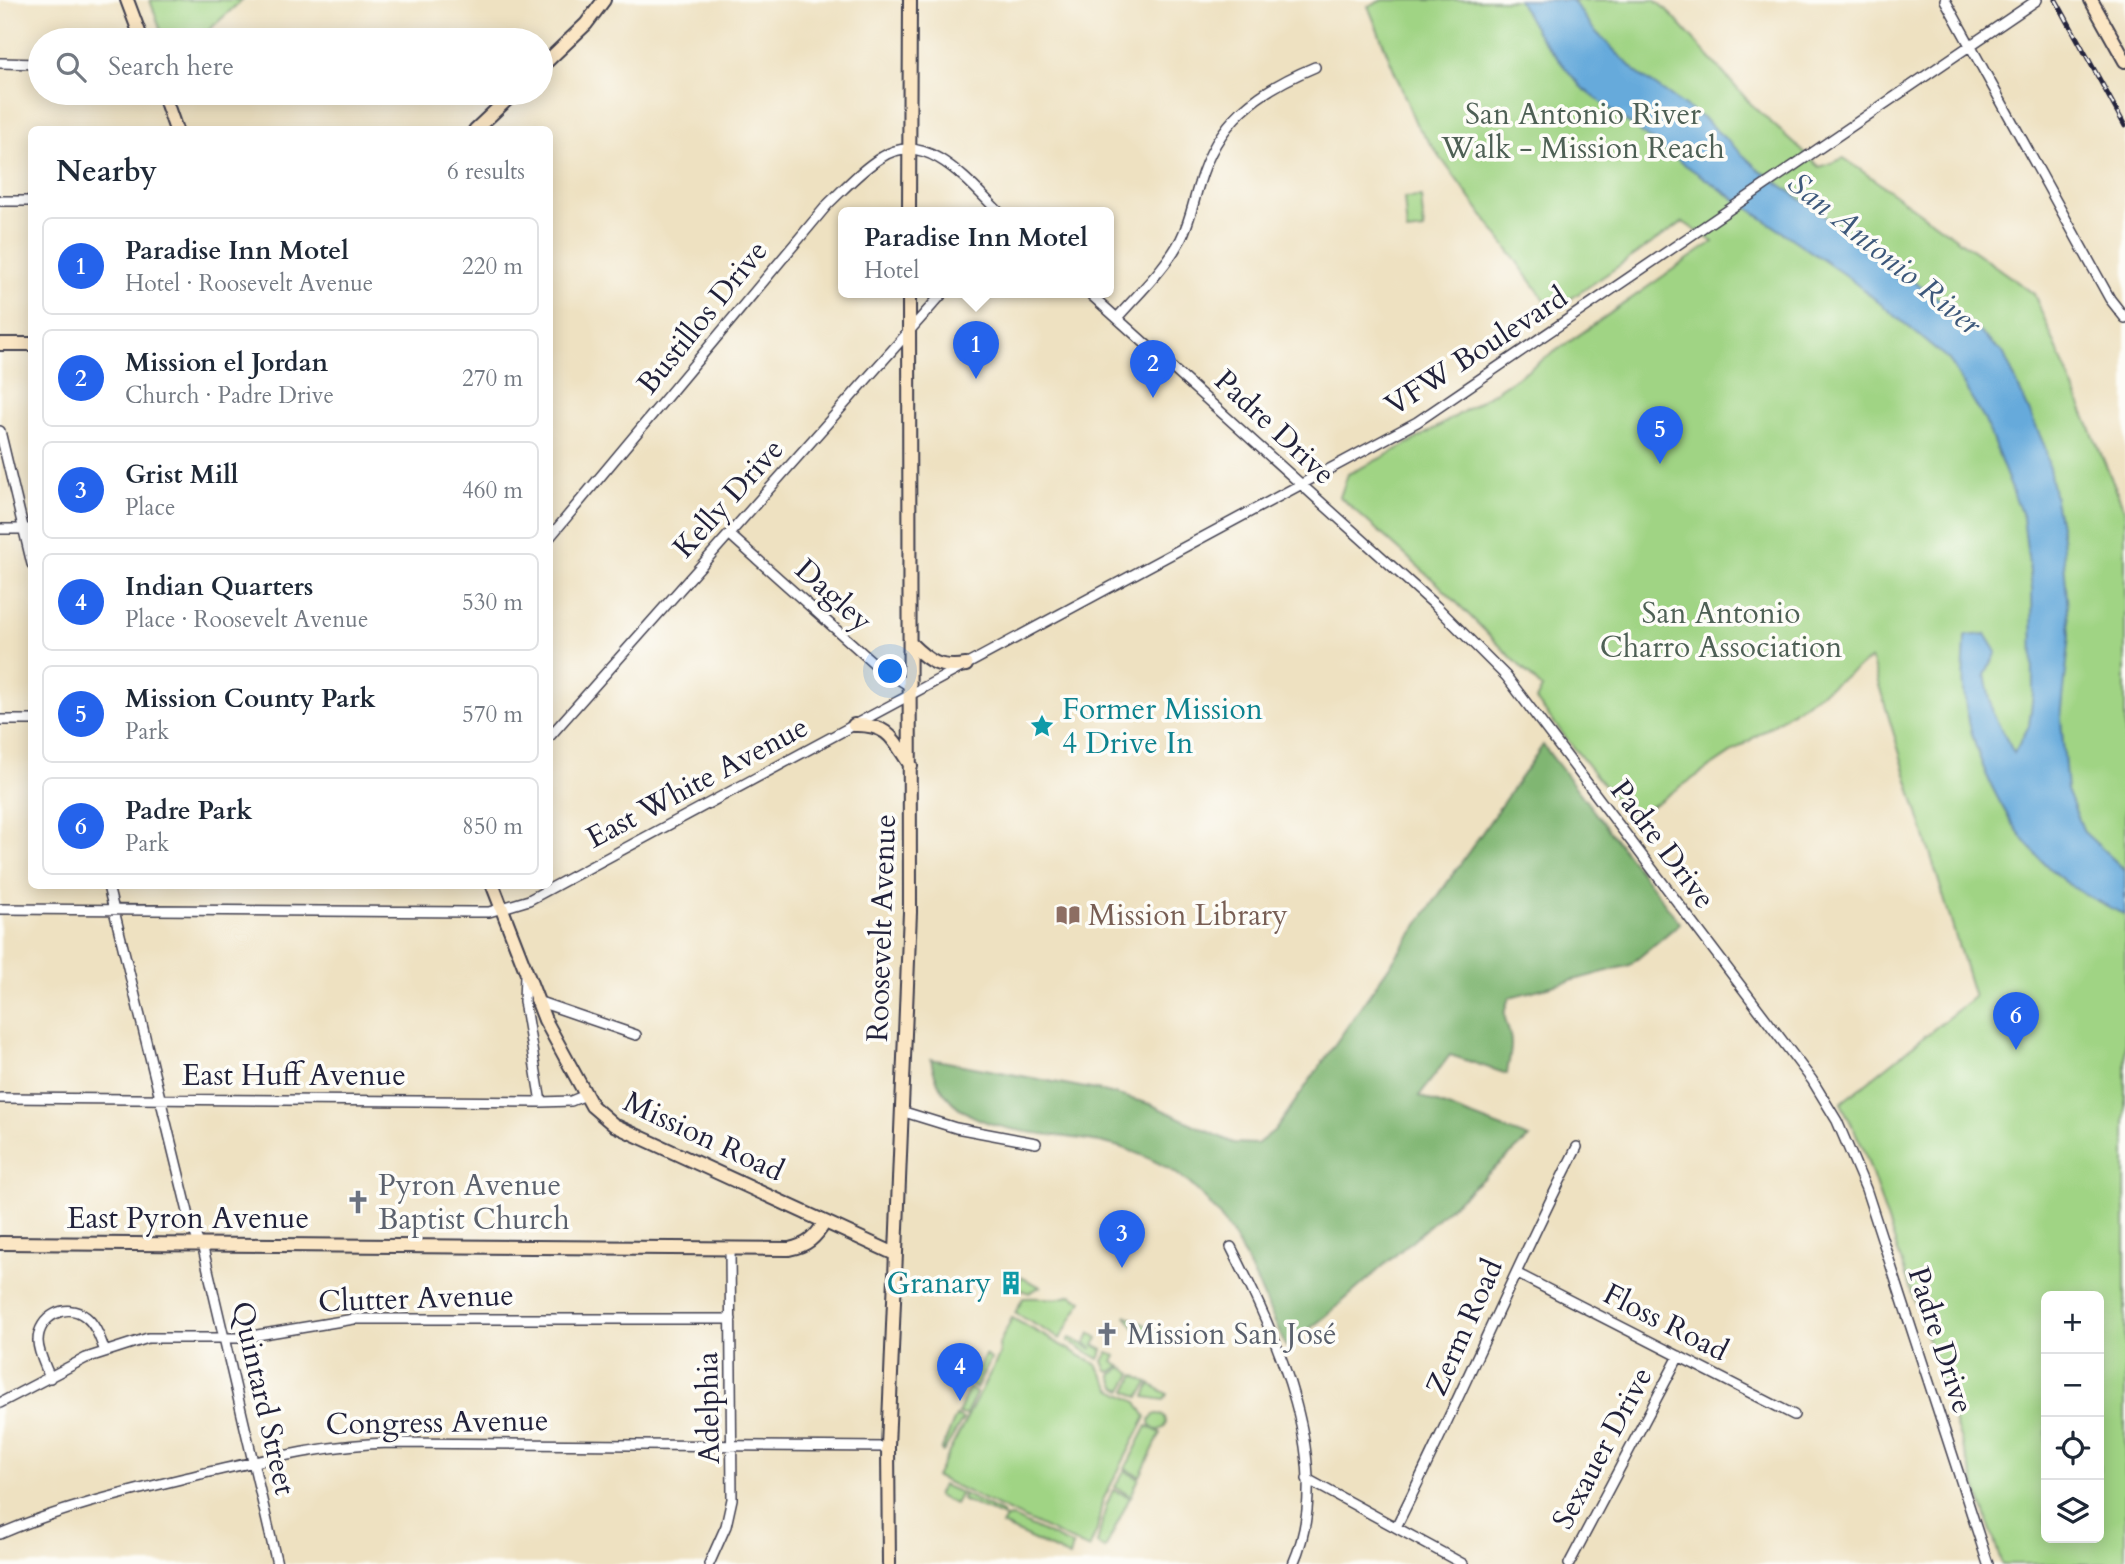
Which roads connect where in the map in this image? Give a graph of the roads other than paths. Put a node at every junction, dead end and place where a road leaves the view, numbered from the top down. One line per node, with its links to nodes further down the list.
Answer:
1 (127, 0): 7 (main road)
2 (604, 0): 9 (main road)
3 (909, 0): 18 (main road)
4 (1945, 0): 8 (street)
5 (2038, 0): 8 (street, VFW Boulevard)
6 (2091, 0): 10 (main road)
7 (138, 28)
8 (1972, 45): 27 (street); 32 (street, VFW Boulevard)
9 (553, 56)
10 (2125, 61)
11 (0, 63): 12 (street)
12 (28, 64)
13 (1315, 67): 26 (street)
14 (167, 105): 16 (main road)
15 (501, 105): 17 (main road)
16 (175, 126)
17 (479, 126)
18 (909, 149): 21 (main road); 22 (street); 35 (street, Bustillos Drive)
19 (0, 201): 20 (street)
20 (28, 201)
21 (909, 207)
22 (994, 207)
23 (909, 298): 28 (main road, Roosevelt Avenue)
24 (939, 298): 28 (street, Kelly Drive)
25 (1095, 298): 26 (street, Padre Drive)
26 (1117, 318): 32 (street, Padre Drive)
27 (2125, 318)
28 (909, 332): 36 (street, Kelly Drive); 37 (main road, Roosevelt Avenue)
29 (0, 344): 30 (main road)
30 (28, 344)
31 (0, 431): 34 (street)
32 (1301, 485): 38 (street, VFW Boulevard); 88 (street, Padre Drive)
33 (0, 529): 34 (street)
34 (27, 529)
35 (553, 533)
36 (729, 534): 39 (street, Dagley); 43 (street, Kelly Drive)
37 (911, 644): 38 (main road); 39 (main road, Roosevelt Avenue)
38 (966, 665): 39 (street, VFW Boulevard)
39 (911, 691): 42 (street, East White Avenue); 44 (main road, Roosevelt Avenue)
40 (0, 720): 41 (street)
41 (28, 720)
42 (854, 726): 44 (main road); 45 (street, East White Avenue)
43 (553, 733)
44 (911, 767): 59 (main road, Roosevelt Avenue)
45 (553, 887)
46 (109, 889): 51 (street, Quintard Street)
47 (494, 889): 50 (main road, Mission Road)
48 (550, 889): 50 (street, East White Avenue)
49 (0, 909): 51 (street, East White Avenue)
50 (502, 909): 51 (street, East White Avenue); 52 (main road, Mission Road)
51 (114, 910): 57 (street, Quintard Street)
52 (525, 972): 53 (main road, Mission Road); 58 (street, Mission Road)
53 (537, 1001): 54 (street); 55 (main road, Mission Road)
54 (636, 1035)
55 (586, 1095): 58 (street, East Huff Avenue); 62 (main road, Mission Road)
56 (0, 1098): 57 (street, East Huff Avenue)
57 (161, 1099): 58 (street, East Huff Avenue); 64 (street, Quintard Street)
58 (541, 1102)
59 (901, 1111): 60 (street); 67 (main road, Roosevelt Avenue)
60 (1036, 1143)
61 (1577, 1147): 68 (street, Zerm Road)
62 (825, 1222): 66 (main road, East Pyron Avenue); 67 (main road, Mission Road)
63 (0, 1242): 64 (main road, East Pyron Avenue)
64 (201, 1244): 66 (main road, East Pyron Avenue); 70 (street, Quintard Street)
65 (1231, 1247): 79 (street)
66 (730, 1248): 69 (street, Adelphia)
67 (895, 1254): 77 (main road, Roosevelt Avenue)
68 (1516, 1273): 72 (street, Floss Road); 80 (street, Zerm Road)
69 (731, 1319): 70 (street, Clutter Avenue); 76 (street, Adelphia)
70 (225, 1338): 71 (street, Clutter Avenue); 78 (street, Quintard Street)
71 (105, 1351): 73 (street, Clutter Avenue); 73 (street)
72 (1679, 1356): 75 (street, Floss Road); 87 (street, Sexauer Drive)
73 (50, 1378): 74 (street, Clutter Avenue)
74 (0, 1403)
75 (1794, 1415)
76 (733, 1444): 77 (street, Congress Avenue); 78 (street, Congress Avenue); 83 (street, Adelphia)
77 (888, 1447): 84 (main road, Roosevelt Avenue)
78 (253, 1462): 81 (street, Congress Avenue); 82 (street, Quintard Street)
79 (1307, 1479): 80 (street); 85 (street)
80 (1396, 1527): 86 (street)
81 (0, 1534)
82 (276, 1564)
83 (709, 1564)
84 (889, 1564)
85 (1293, 1564)
86 (1462, 1564)
87 (1569, 1564)
88 (1988, 1564)

